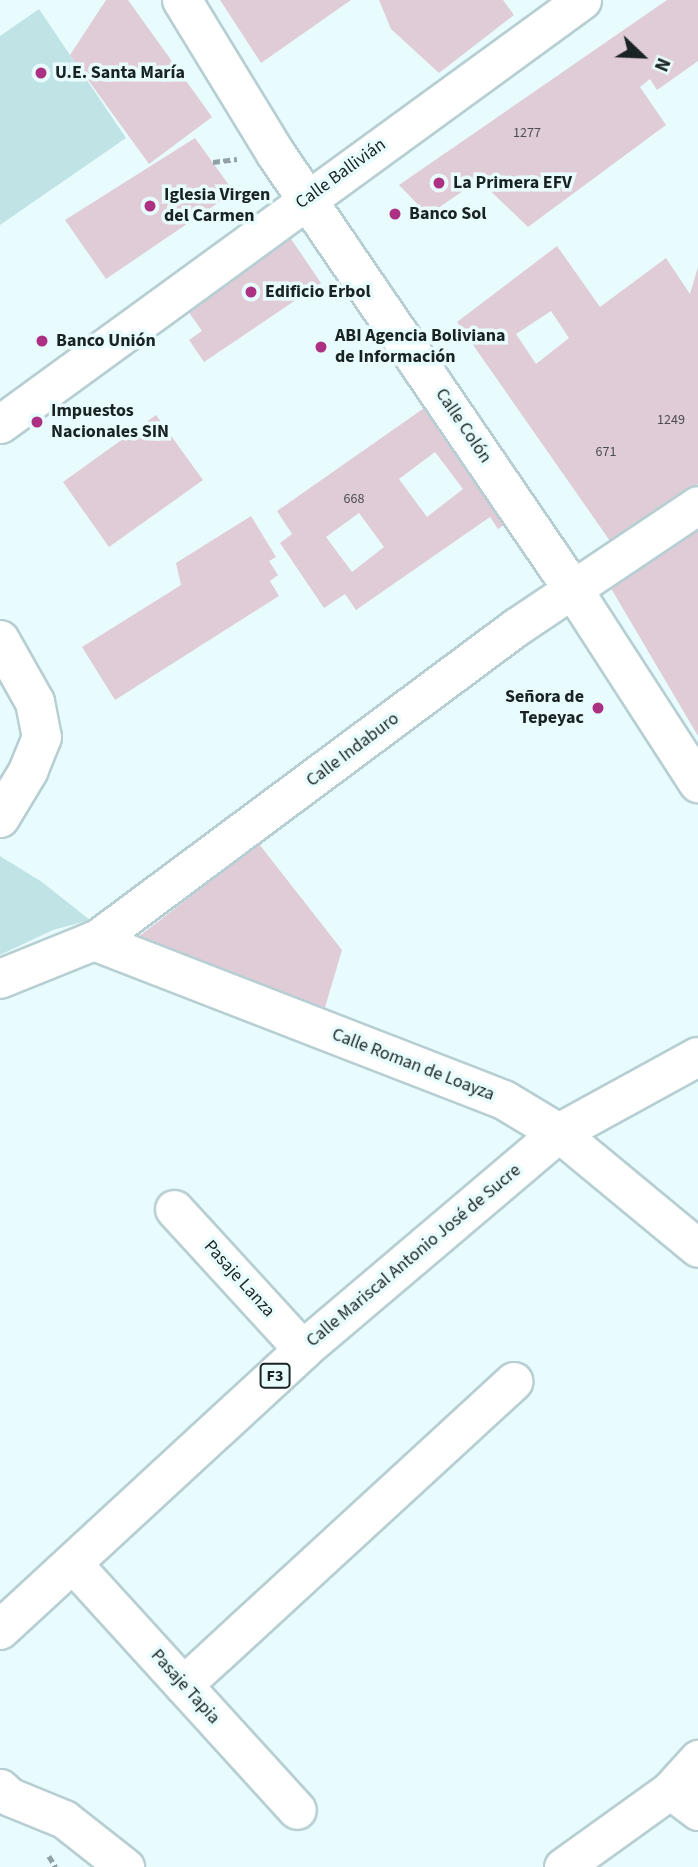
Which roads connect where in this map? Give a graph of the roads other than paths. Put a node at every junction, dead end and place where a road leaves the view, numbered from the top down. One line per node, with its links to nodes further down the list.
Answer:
1 (182, 0): 3 (main road, Calle Colón)
2 (582, 0): 3 (street, Calle Ballivián)
3 (309, 198): 4 (street, Calle Ballivián); 6 (main road, Calle Colón)
4 (0, 424)
5 (698, 505): 6 (street, Calle Indaburo)
6 (574, 591): 8 (main road, Calle Colón); 10 (street, Calle Indaburo)
7 (0, 640): 9 (main road)
8 (698, 783)
9 (0, 818)
10 (94, 941): 11 (main road, Calle Indaburo); 13 (main road, Calle Roman de Loayza)
11 (0, 979)
12 (698, 1057): 13 (main road, Calle Mariscal Antonio José de Sucre / F3)
13 (559, 1133): 15 (street, Calle Roman de Loayza); 16 (main road, Calle Mariscal Antonio José de Sucre / F3)
14 (174, 1209): 16 (street, Pasaje Lanza)
15 (698, 1248)
16 (303, 1350): 18 (main road, Calle Mariscal Antonio José de Sucre / F3)
17 (514, 1381): 20 (street)
18 (74, 1564): 19 (main road, Calle Mariscal Antonio José de Sucre / F3); 20 (street, Pasaje Tapia)
19 (0, 1630)
20 (183, 1685): 24 (street, Pasaje Tapia)
21 (698, 1759): 23 (street)
22 (0, 1788): 25 (street)
23 (684, 1801): 26 (street)
24 (297, 1810)
25 (125, 1867)
26 (563, 1867)

